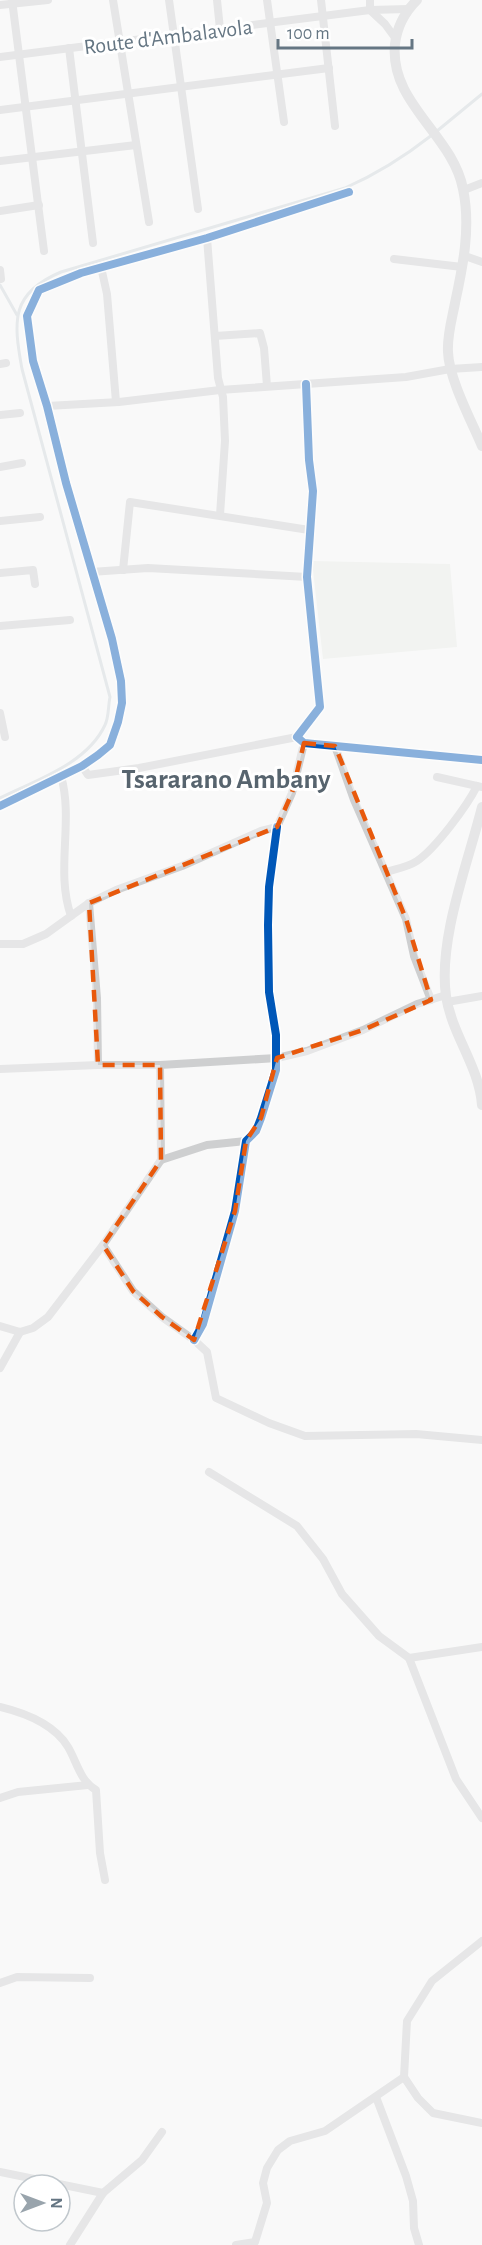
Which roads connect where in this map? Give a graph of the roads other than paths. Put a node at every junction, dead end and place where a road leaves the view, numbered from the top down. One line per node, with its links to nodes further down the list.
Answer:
1 (48, 0): 9 (street)
2 (113, 0): 18 (street)
3 (168, 0): 16 (street)
4 (217, 0): 15 (street)
5 (267, 0): 14 (street)
6 (321, 0): 13 (street)
7 (370, 0): 12 (street)
8 (417, 0): 11 (street)
9 (13, 2): 10 (street); 20 (street)
10 (0, 5)
11 (408, 9): 12 (street, Route d'Ambalavola); 17 (street)
12 (370, 10): 13 (street, Route d'Ambalavola); 17 (street)
13 (324, 17): 14 (street, Route d'Ambalavola); 22 (street)
14 (270, 24): 15 (street, Route d'Ambalavola); 23 (street)
15 (220, 29): 16 (street, Route d'Ambalavola)
16 (173, 35): 18 (street, Route d'Ambalavola); 24 (street)
17 (396, 39): 36 (street)
18 (119, 42): 19 (street, Route d'Ambalavola); 25 (street)
19 (69, 48): 20 (street, Route d'Ambalavola); 26 (street)
20 (20, 55): 21 (street, Route d'Ambalavola); 27 (street)
21 (0, 57)
22 (329, 68): 23 (street); 30 (street)
23 (276, 75): 24 (street); 29 (street)
24 (181, 87): 25 (street); 39 (street)
25 (128, 94): 26 (street); 31 (street)
26 (75, 101): 27 (street); 32 (street)
27 (27, 107): 28 (street); 33 (street)
28 (0, 110)
29 (284, 122)
30 (335, 126)
31 (136, 144): 32 (street); 41 (street)
32 (82, 152): 33 (street); 43 (street)
33 (33, 157): 34 (street); 38 (street)
34 (0, 161)
35 (482, 183): 36 (street)
36 (464, 190): 46 (street)
37 (349, 192): 42 (street)
38 (39, 205): 40 (street); 44 (street)
39 (198, 209)
40 (0, 211)
41 (149, 222)
42 (207, 238): 48 (street); 49 (street)
43 (93, 243)
44 (44, 251)
45 (394, 259): 46 (street)
46 (464, 262): 47 (street); 51 (street)
47 (482, 262)
48 (101, 267): 55 (street); 56 (street)
49 (215, 336): 53 (street); 54 (street)
50 (482, 368): 51 (street)
51 (450, 369): 52 (street); 59 (street)
52 (306, 384): 53 (street); 65 (street)
53 (267, 386): 54 (street)
54 (220, 390): 55 (street); 62 (street)
55 (116, 402): 56 (street)
56 (47, 406): 67 (street)
57 (20, 413): 58 (street)
58 (0, 416)
59 (482, 446)
60 (22, 464): 61 (street)
61 (0, 467)
62 (220, 515): 65 (street); 66 (street)
63 (40, 517): 64 (street)
64 (0, 521)
65 (309, 530): 69 (street)
66 (123, 570): 67 (street); 69 (street)
67 (91, 572): 78 (street)
68 (0, 573): 70 (street)
69 (307, 577): 75 (street)
70 (35, 584)
71 (70, 620): 72 (street)
72 (0, 626)
73 (0, 713): 74 (street)
74 (5, 737)
75 (300, 740): 76 (street); 78 (street); 84 (street)
76 (335, 746): 77 (street); 85 (street)
77 (482, 760)
78 (82, 766): 79 (street)
79 (61, 776): 82 (street); 87 (street)
80 (437, 777): 81 (street)
81 (479, 787): 85 (street)
82 (0, 806)
83 (482, 807): 90 (street)
84 (277, 827): 86 (street); 92 (street)
85 (386, 872): 91 (street)
86 (89, 903): 87 (street); 93 (street)
87 (71, 916): 88 (street)
88 (0, 944)
89 (482, 996): 90 (street)
90 (446, 998): 91 (street); 96 (street)
91 (431, 1000): 92 (street)
92 (277, 1058): 94 (street); 97 (street)
93 (98, 1065): 94 (street); 95 (street)
94 (160, 1065): 98 (street)
95 (0, 1069)
96 (482, 1105)
97 (246, 1141): 98 (street); 102 (street)
98 (161, 1160): 99 (street)
99 (103, 1245): 101 (street); 102 (street)
100 (0, 1326): 101 (street)
101 (20, 1332): 103 (street)
102 (194, 1340): 104 (street)
103 (0, 1368)
104 (482, 1440)
105 (209, 1472): 107 (street)
106 (482, 1647): 107 (street)
107 (409, 1658): 111 (street)
108 (0, 1707): 109 (street)
109 (88, 1785): 110 (street); 112 (street)
110 (0, 1798)
111 (482, 1818)
112 (105, 1880)
113 (482, 1941): 116 (street)
114 (90, 1978): 115 (street)
115 (0, 1983)
116 (404, 2077): 117 (street); 118 (street)
117 (376, 2097): 123 (street); 124 (street)
118 (482, 2123)
119 (162, 2132): 121 (street)
120 (0, 2172): 121 (street)
121 (103, 2193): 122 (street)
122 (70, 2245)
123 (236, 2245)
124 (419, 2245)

